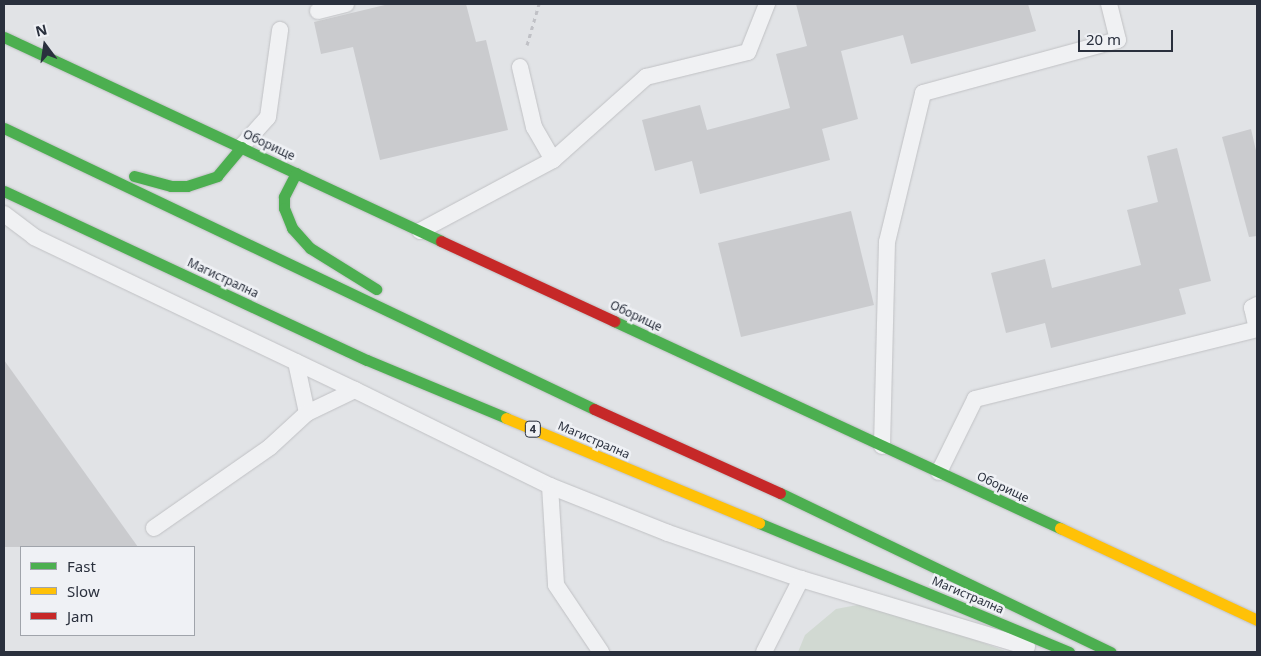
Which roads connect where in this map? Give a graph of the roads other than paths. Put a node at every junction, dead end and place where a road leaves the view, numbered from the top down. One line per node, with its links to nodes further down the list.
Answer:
1 (346, 4): 4 (lane)
2 (767, 4): 11 (lane)
3 (1109, 4): 22 (lane)
4 (318, 10)
5 (280, 30): 9 (lane)
6 (4, 37): 9 (main road, Оборище)
7 (520, 67): 11 (lane)
8 (4, 128): 10 (main road)
9 (241, 147): 10 (main road); 12 (main road, Оборище)
10 (70, 158): 19 (main road)
11 (553, 160): 15 (lane)
12 (296, 173): 15 (main road, Оборище); 19 (main road)
13 (4, 191): 31 (main road, Магистрална / 4)
14 (4, 214): 18 (lane)
15 (420, 231): 22 (main road, Оборище)
16 (1257, 305): 17 (lane)
17 (1257, 329): 23 (lane)
18 (296, 362): 20 (lane); 21 (lane)
19 (496, 364): 32 (main road)
20 (354, 390): 21 (lane); 24 (lane)
21 (306, 413): 25 (lane)
22 (882, 446): 23 (main road, Оборище)
23 (939, 472): 27 (main road, Оборище)
24 (550, 486): 26 (lane); 28 (lane)
25 (154, 528)
26 (801, 579): 29 (lane); 30 (lane)
27 (1257, 620)
28 (602, 652)
29 (764, 652)
30 (1044, 652)
31 (1069, 652)
32 (1111, 652)

